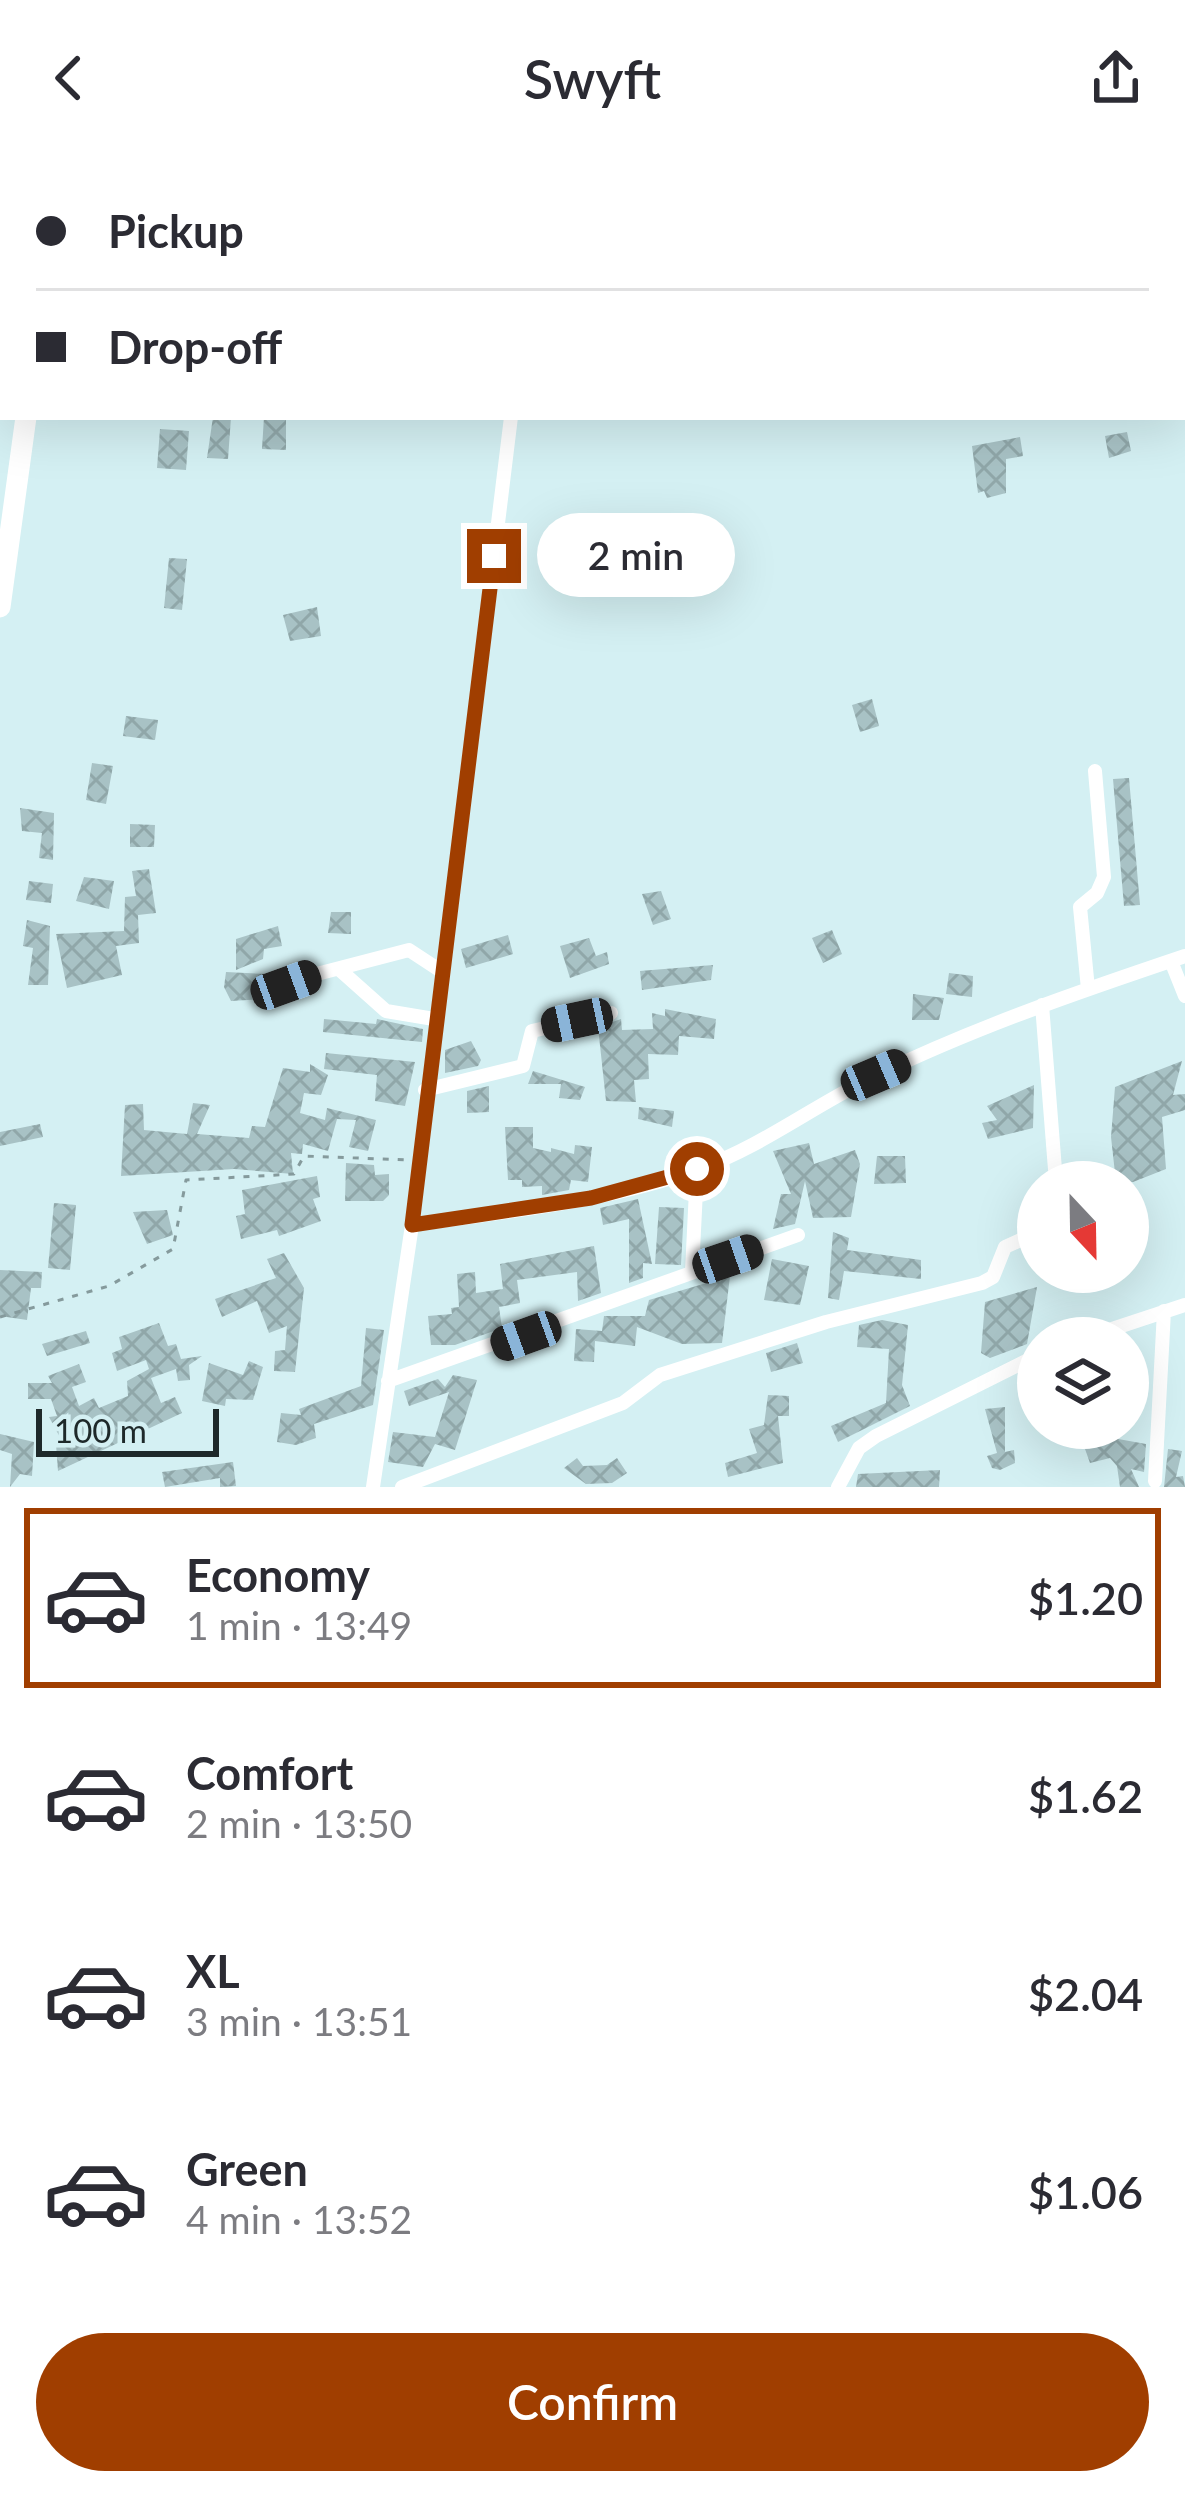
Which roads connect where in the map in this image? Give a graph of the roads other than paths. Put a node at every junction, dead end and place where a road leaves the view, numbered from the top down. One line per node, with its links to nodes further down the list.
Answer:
1 (26, 420): 3 (highway)
2 (512, 420): 7 (street)
3 (0, 607)
4 (1096, 771): 8 (street)
5 (1178, 959): 8 (street); 10 (street)
6 (340, 970): 7 (street); 9 (street); 13 (street)
7 (441, 971): 13 (street)
8 (1088, 988): 11 (street)
9 (271, 992)
10 (1185, 996)
11 (1042, 1005): 15 (street); 16 (street)
12 (611, 1013): 14 (street)
13 (434, 1019): 14 (street)
14 (425, 1090): 17 (street)
15 (1054, 1161)
16 (697, 1169): 17 (street); 20 (street)
17 (412, 1225): 25 (street)
18 (798, 1235): 20 (street)
19 (1017, 1242): 28 (street)
20 (692, 1271): 25 (street)
21 (1185, 1305): 22 (street)
22 (1164, 1311): 23 (street); 26 (street)
23 (1146, 1317)
24 (1017, 1366): 29 (street)
25 (388, 1381): 27 (street)
26 (1155, 1481)
27 (373, 1487)
28 (402, 1487)
29 (838, 1487)

